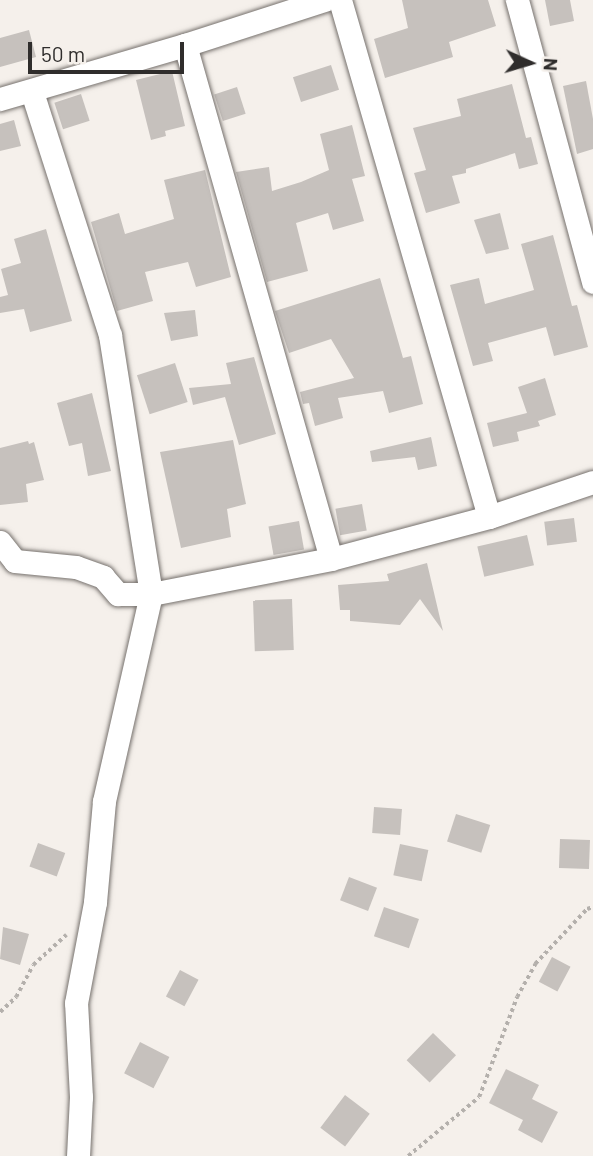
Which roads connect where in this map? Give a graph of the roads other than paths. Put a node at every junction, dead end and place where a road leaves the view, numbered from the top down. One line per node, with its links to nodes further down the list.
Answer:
1 (324, 0): 4 (street)
2 (340, 0): 9 (street)
3 (517, 0): 7 (street)
4 (185, 45): 5 (street); 11 (street)
5 (32, 92): 6 (street); 12 (street)
6 (0, 99)
7 (593, 282)
8 (593, 482): 9 (street)
9 (489, 517): 11 (street)
10 (0, 542): 12 (street)
11 (331, 559): 12 (street)
12 (151, 594): 13 (street)
13 (78, 1156)

